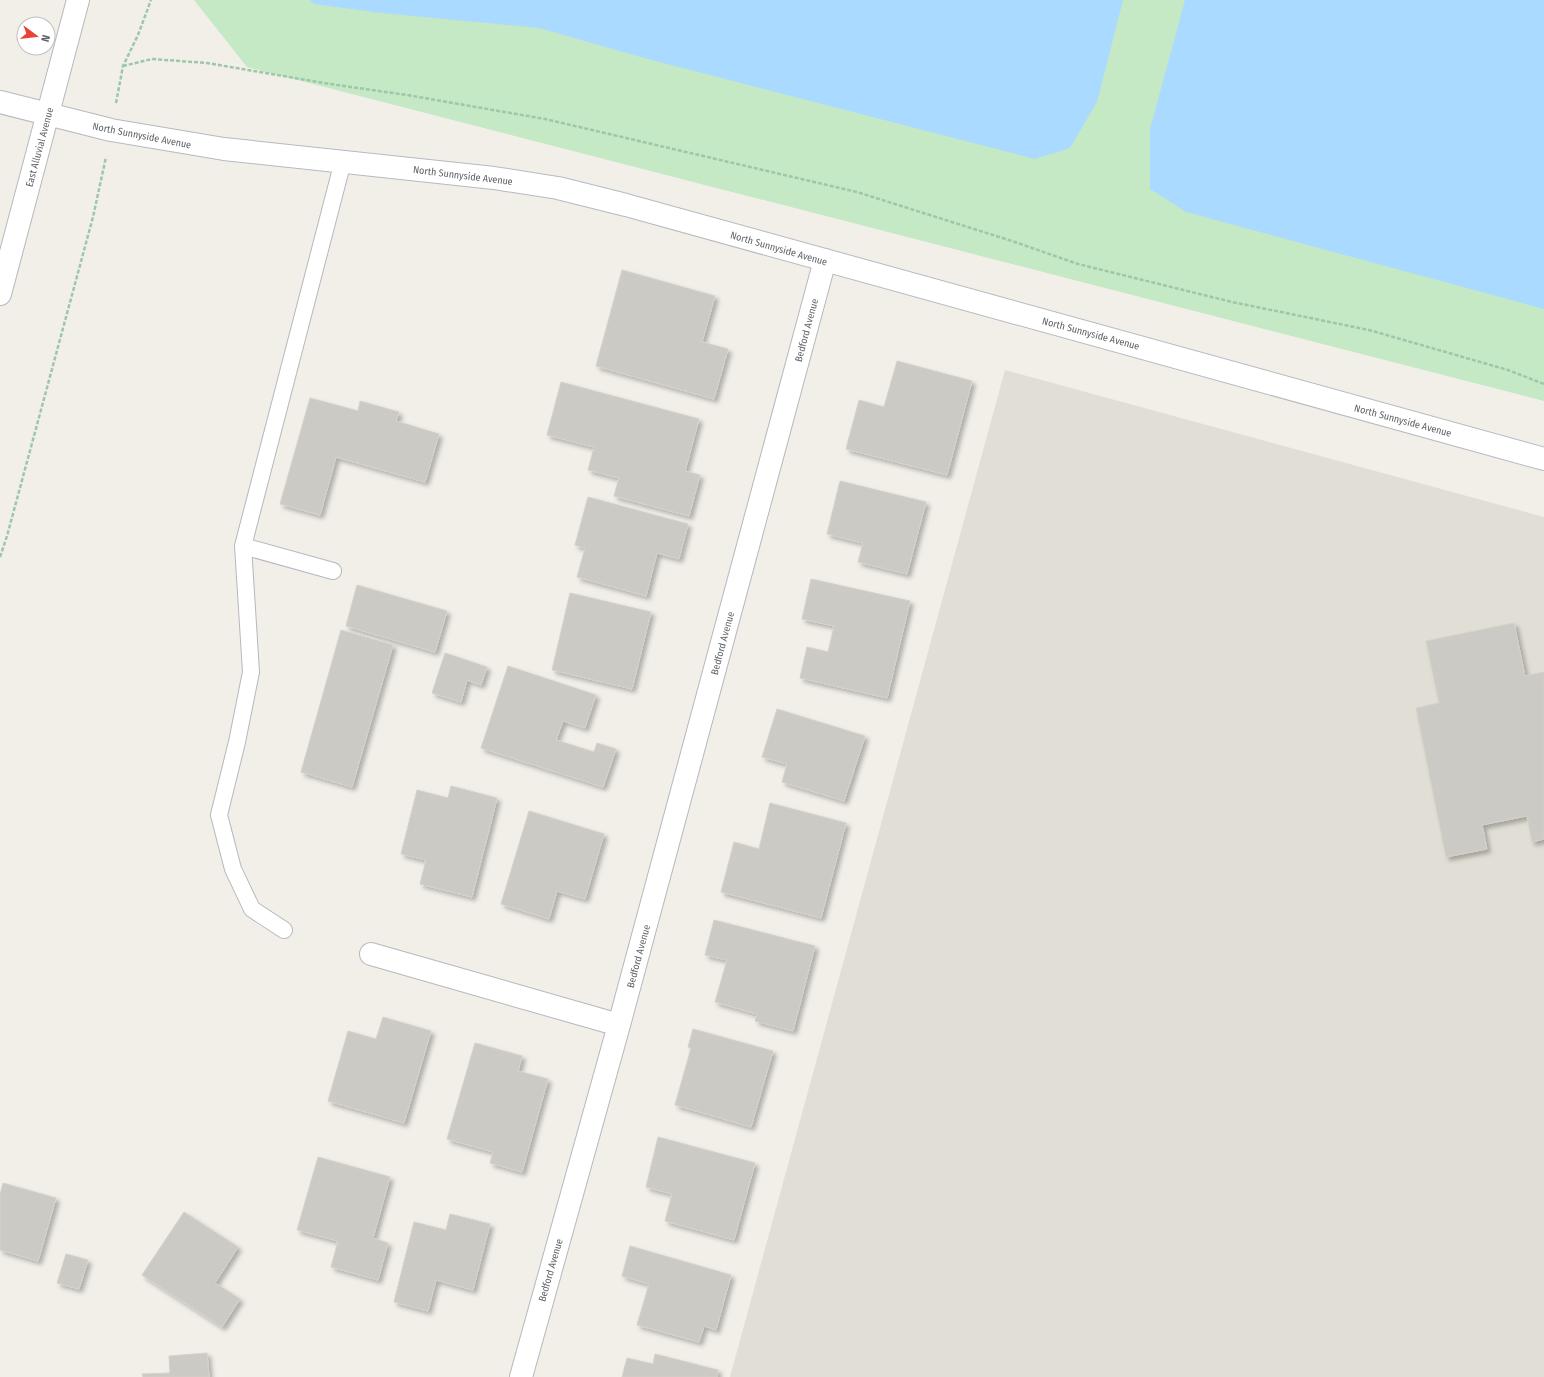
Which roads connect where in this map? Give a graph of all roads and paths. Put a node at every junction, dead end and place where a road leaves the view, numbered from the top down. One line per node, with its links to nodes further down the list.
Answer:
1 (78, 0): 4 (street, East Alluvial Avenue)
2 (151, 0): 9 (path)
3 (0, 102): 4 (street, North Sunnyside Avenue)
4 (48, 114): 5 (street, North Sunnyside Avenue); 8 (street, East Alluvial Avenue)
5 (343, 161): 7 (street, North Sunnyside Avenue); 11 (lane)
6 (98, 194): 12 (path)
7 (825, 260): 10 (street, North Sunnyside Avenue); 16 (street, Bedford Avenue)
8 (0, 294)
9 (1544, 384)
10 (1544, 459)
11 (243, 546): 13 (lane); 14 (lane)
12 (0, 557)
13 (333, 571)
14 (284, 930)
15 (371, 954): 16 (street)
16 (619, 1025): 17 (street, Bedford Avenue)
17 (521, 1377)

